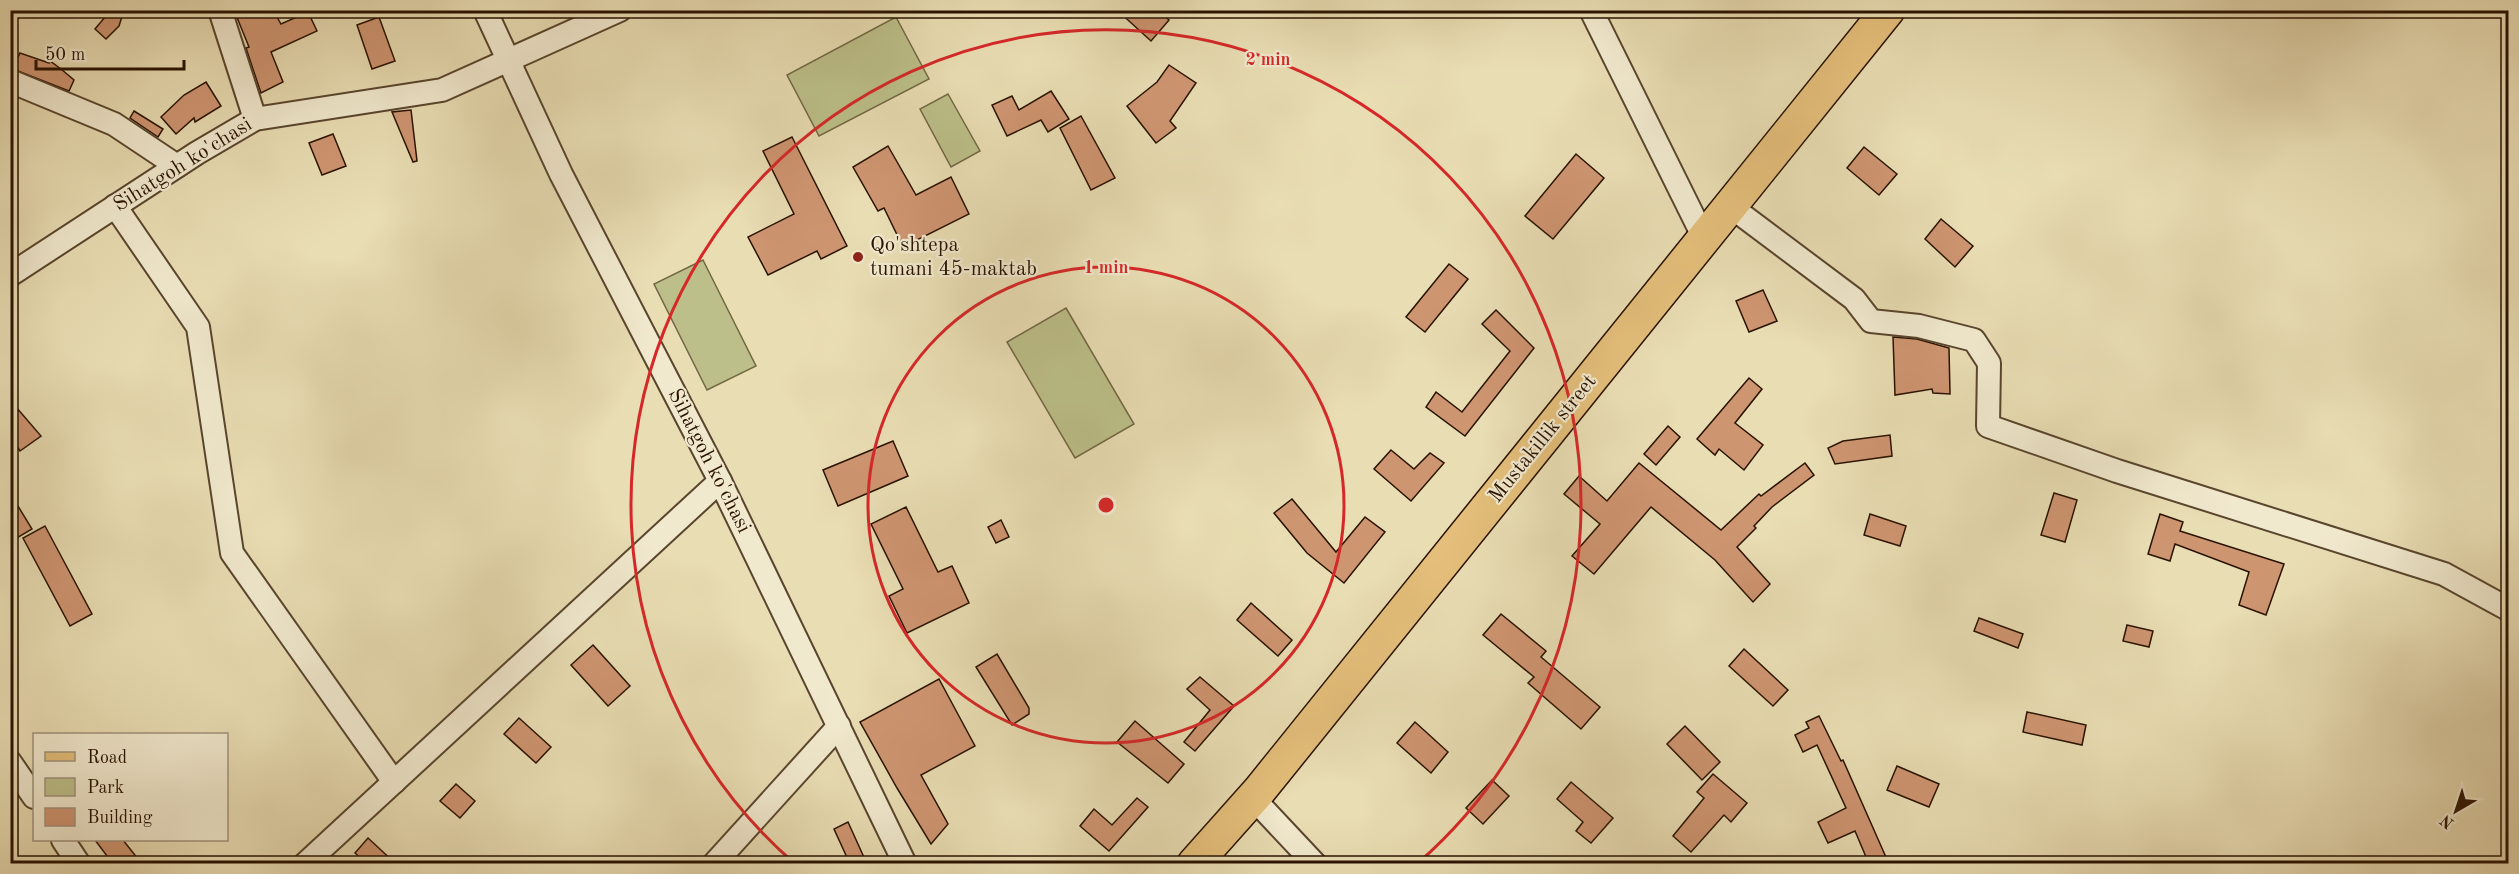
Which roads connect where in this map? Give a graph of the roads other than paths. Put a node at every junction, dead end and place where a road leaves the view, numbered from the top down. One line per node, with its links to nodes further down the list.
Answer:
1 (220, 10): 8 (street)
2 (485, 10): 6 (street, Sihatgoh ko'chasi)
3 (620, 10): 6 (street, Sihatgoh ko'chasi)
4 (1590, 10): 12 (street)
5 (1888, 10): 11 (main road, Mustakillik street)
6 (510, 61): 8 (street, Sihatgoh ko'chasi); 14 (street, Sihatgoh ko'chasi)
7 (10, 81): 9 (street)
8 (255, 119): 9 (street, Sihatgoh ko'chasi)
9 (177, 166): 10 (street, Sihatgoh ko'chasi)
10 (115, 206): 13 (street, Sihatgoh ko'chasi); 18 (street)
11 (1730, 206): 12 (main road, Mustakillik street); 15 (street)
12 (1704, 238): 20 (main road, Mustakillik street)
13 (10, 275)
14 (720, 481): 16 (street, Sihatgoh ko'chasi); 18 (street)
15 (2508, 609)
16 (839, 726): 24 (street); 25 (street, Sihatgoh ko'chasi)
17 (10, 762): 19 (street)
18 (394, 782): 23 (street)
19 (33, 796)
20 (1253, 798): 26 (main road, Mustakillik street); 27 (street)
21 (64, 841): 22 (street)
22 (79, 864)
23 (305, 864)
24 (714, 864)
25 (904, 864)
26 (1194, 864)
27 (1315, 864)

